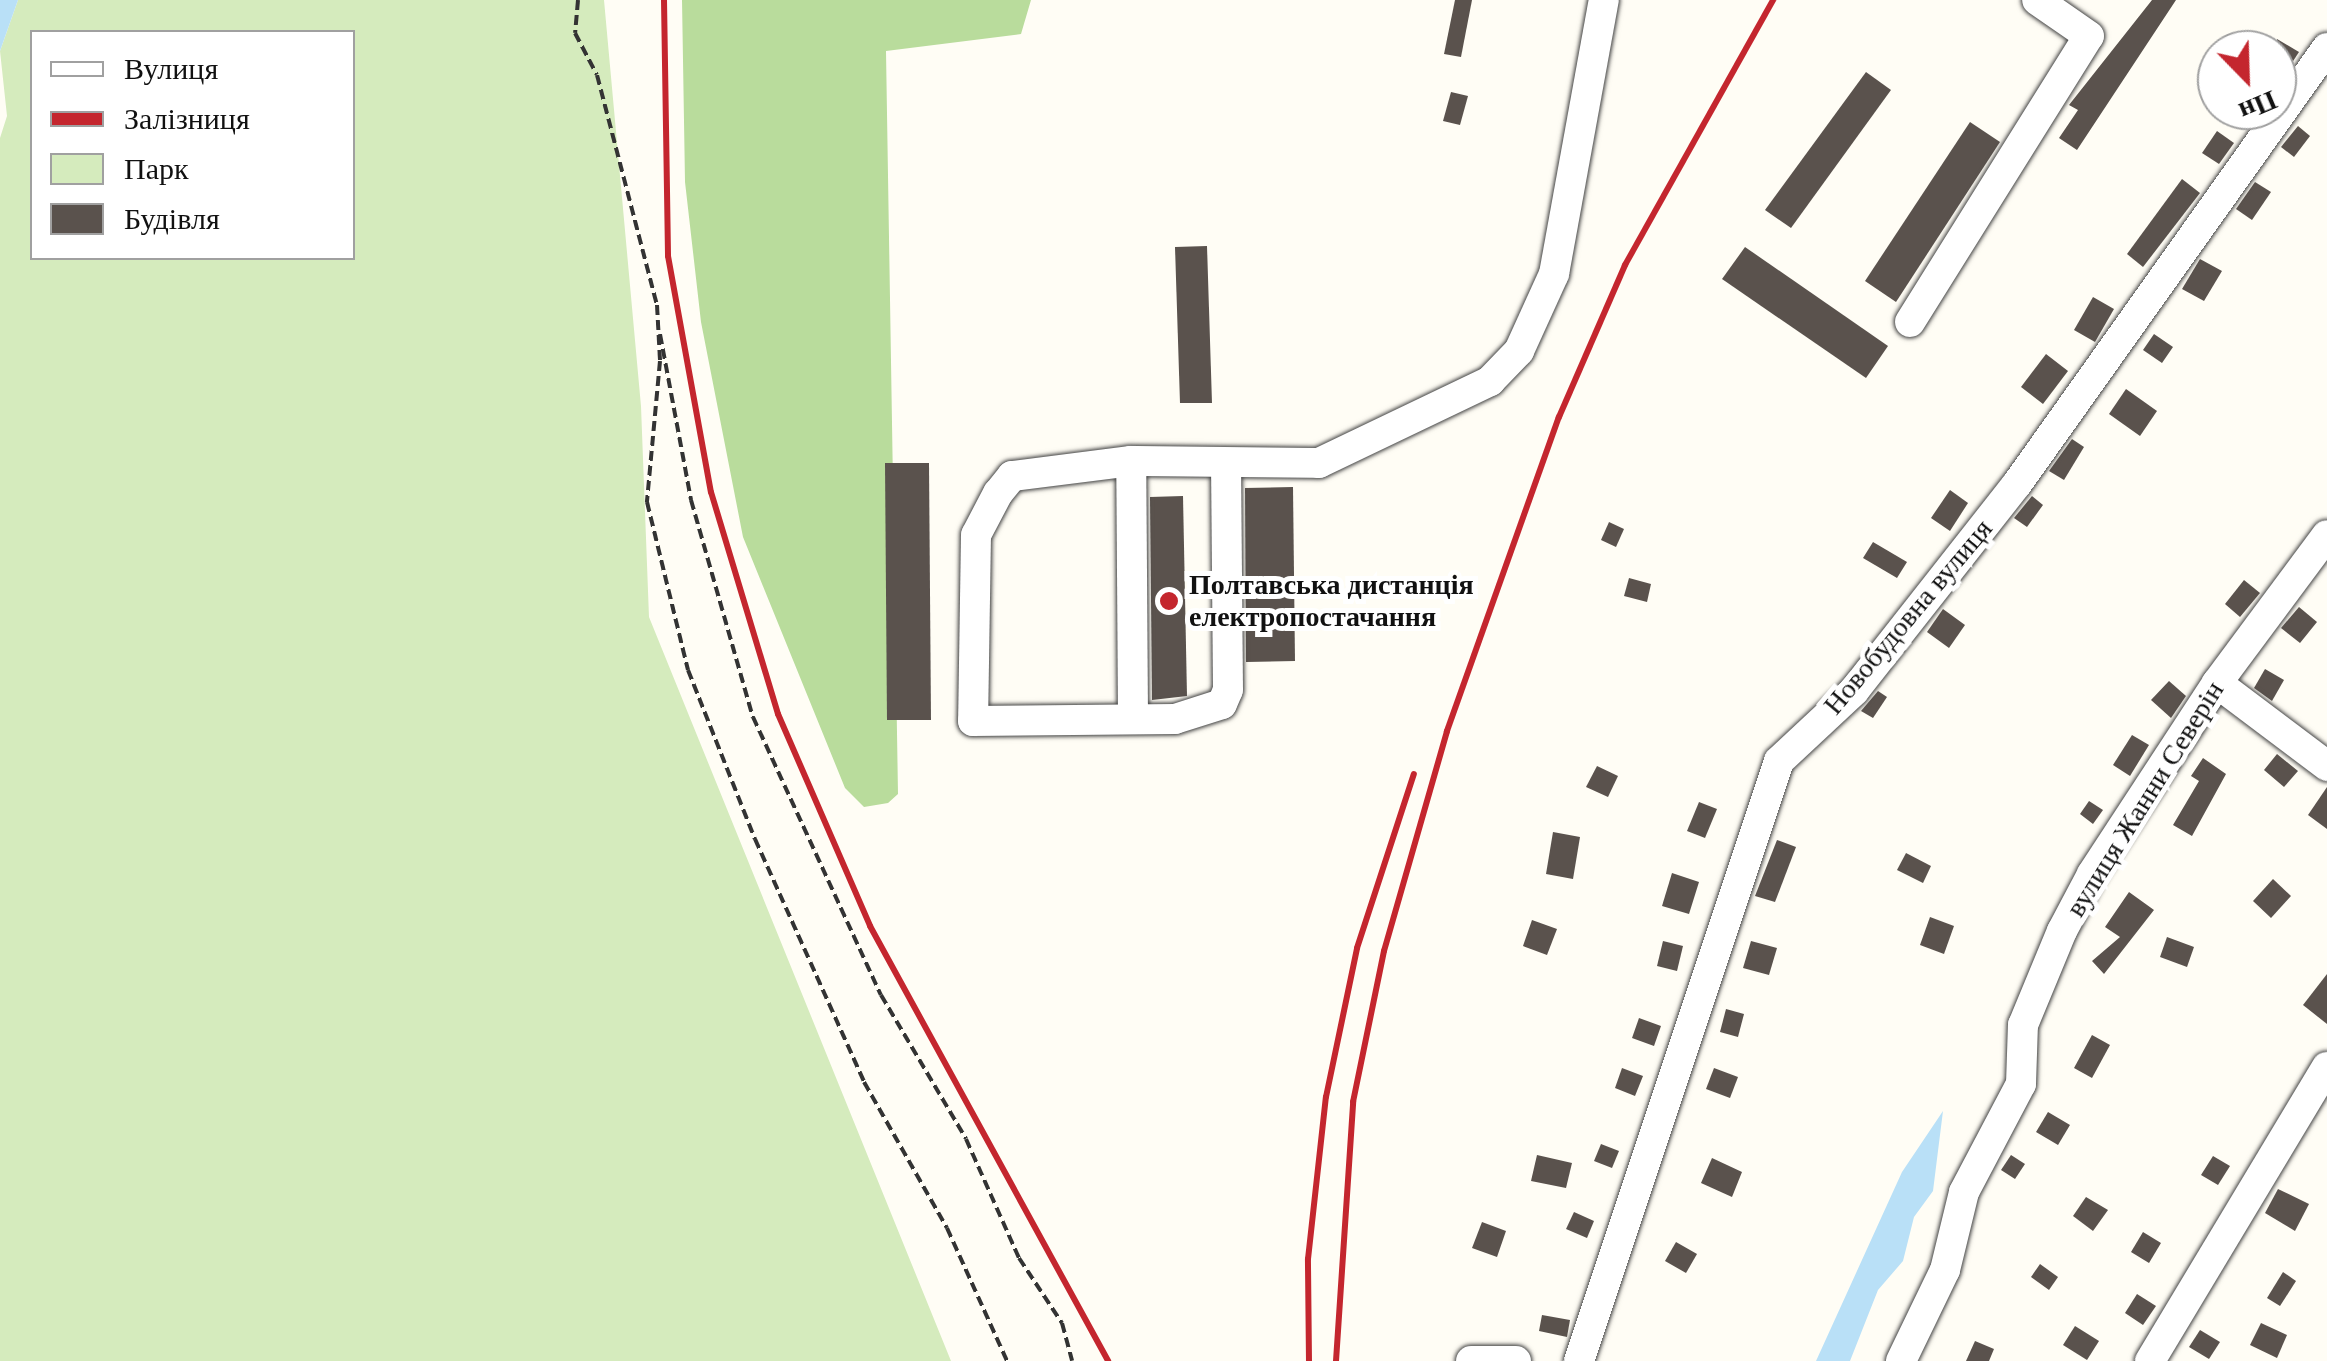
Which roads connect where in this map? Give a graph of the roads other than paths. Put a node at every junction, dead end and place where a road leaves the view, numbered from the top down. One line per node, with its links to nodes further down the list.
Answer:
1 (1604, 0): 6 (street)
2 (2037, 0): 4 (street)
3 (2327, 48): 14 (street, Новобудовна вулиця)
4 (1910, 322)
5 (1131, 462): 6 (street); 9 (street); 9 (street)
6 (1226, 463): 9 (street)
7 (2327, 535): 8 (street, вулиця Жанни Северін)
8 (2218, 683): 10 (street); 15 (street, вулиця Жанни Северін)
9 (1133, 716)
10 (2327, 766)
11 (2327, 1066): 16 (street)
12 (1471, 1361): 13 (street)
13 (1516, 1361)
14 (1578, 1361)
15 (1901, 1361)
16 (2150, 1361)

